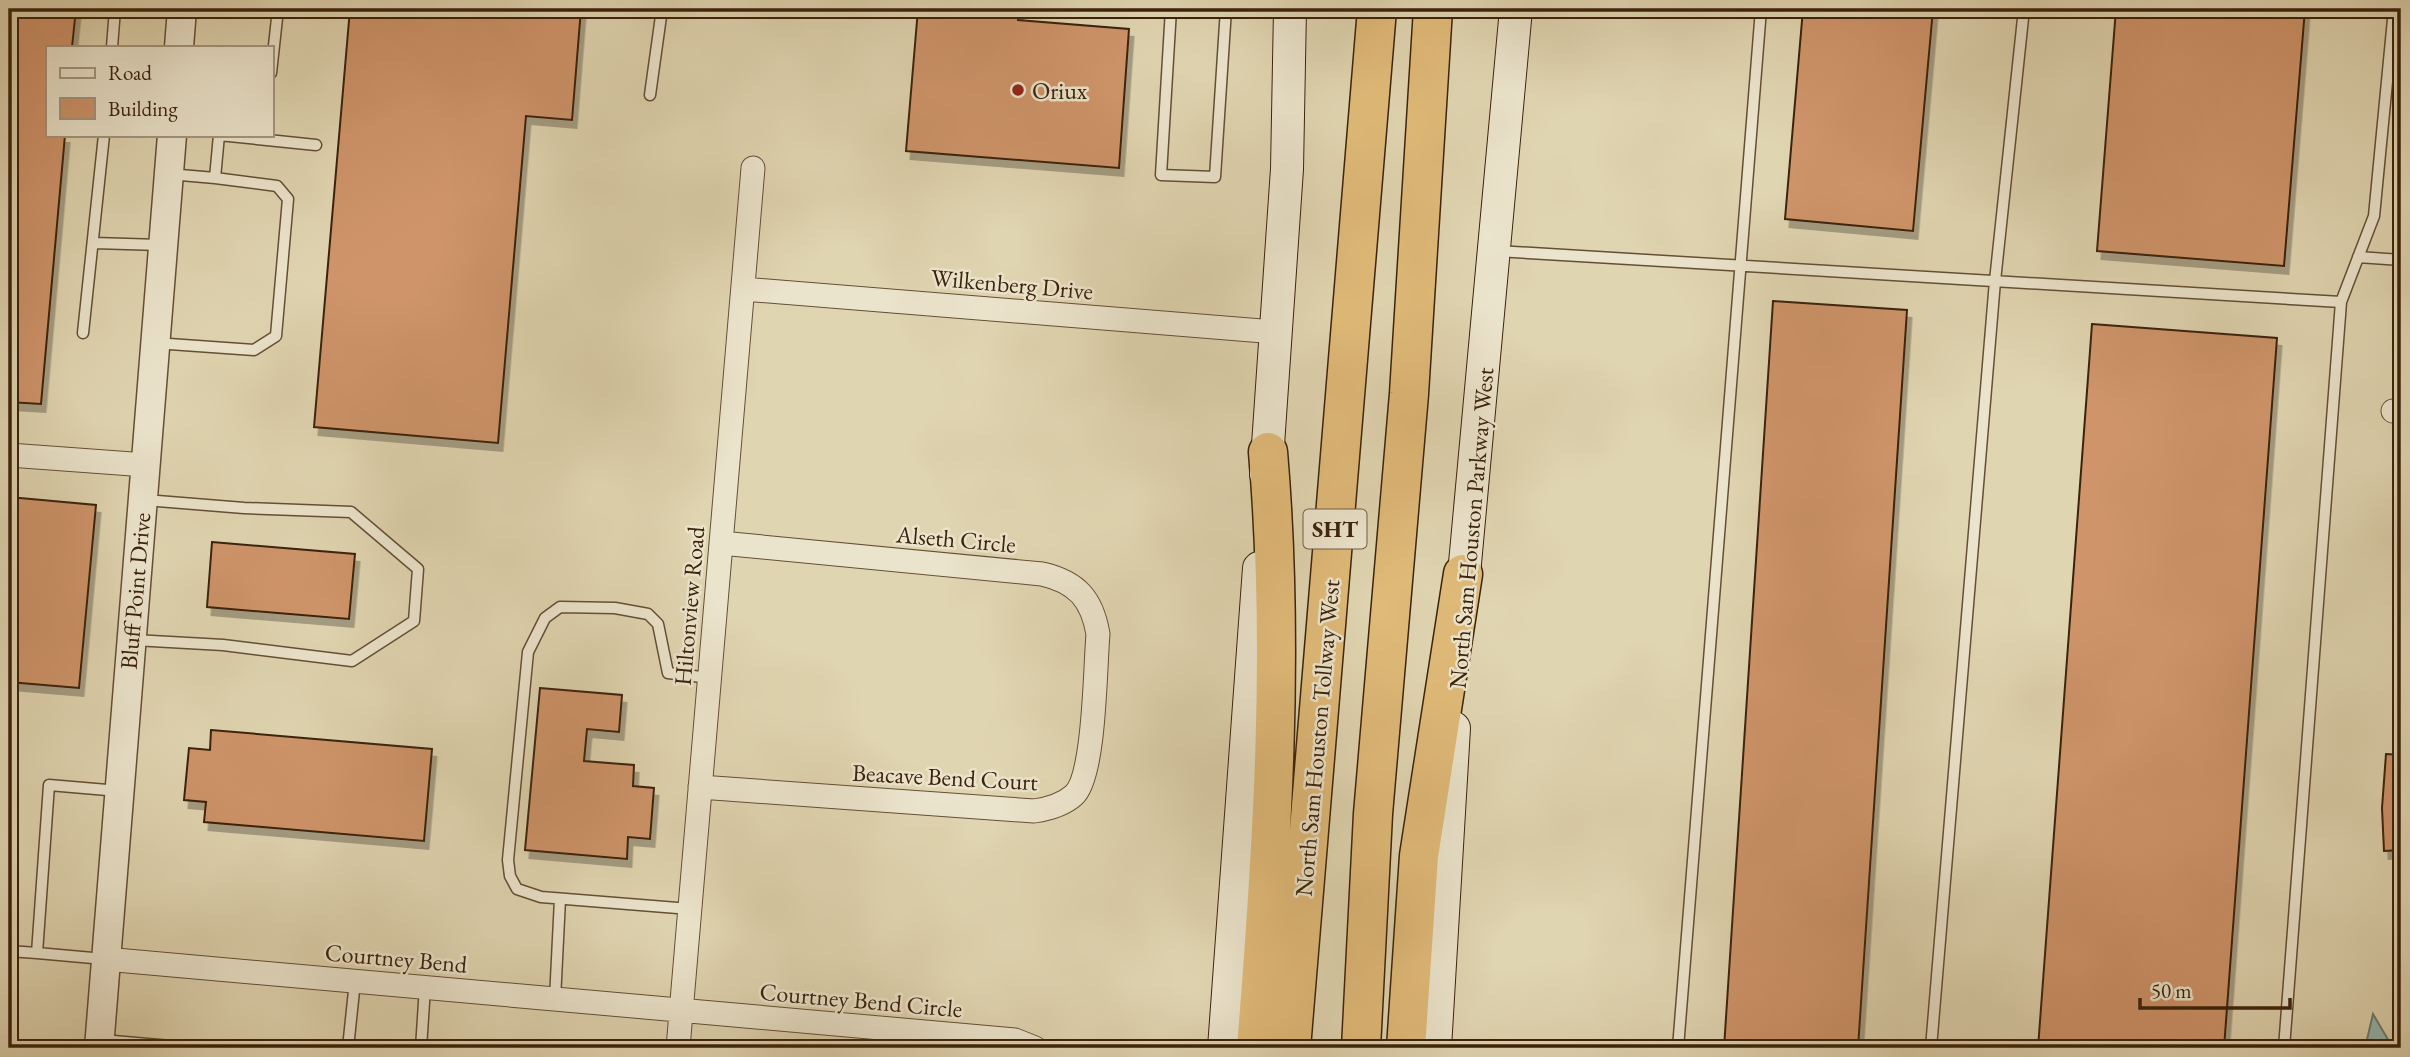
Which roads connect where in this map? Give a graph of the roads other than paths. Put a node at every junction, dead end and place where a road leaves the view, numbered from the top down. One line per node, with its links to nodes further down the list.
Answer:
1 (116, 9): 14 (lane)
2 (183, 9): 15 (street)
3 (278, 9): 16 (lane)
4 (662, 9): 17 (lane)
5 (1171, 9): 6 (lane)
6 (1226, 9)
7 (1290, 9): 35 (main road)
8 (1377, 9): 66 (highway, North Sam Houston Tollway West / SHT)
9 (1433, 9): 67 (highway, SHT)
10 (1516, 9): 28 (main road, North Sam Houston Parkway West)
11 (1761, 9): 31 (lane)
12 (2024, 9): 32 (lane)
13 (2394, 9): 29 (lane)
14 (112, 46)
15 (179, 46)
16 (273, 55)
17 (650, 95)
18 (104, 136): 26 (lane)
19 (172, 136): 24 (street, Bluff Point Drive)
20 (219, 136): 25 (lane)
21 (229, 136): 22 (lane)
22 (316, 145)
23 (753, 168): 33 (street, Hiltonview Road)
24 (169, 174): 25 (lane); 27 (street, Bluff Point Drive)
25 (215, 178): 37 (lane)
26 (94, 243): 27 (lane); 36 (lane)
27 (163, 245): 37 (street, Bluff Point Drive)
28 (1494, 251): 31 (lane); 43 (main road, North Sam Houston Parkway West)
29 (2358, 257): 30 (lane); 34 (lane)
30 (2401, 260)
31 (1739, 266): 32 (lane); 70 (lane)
32 (1996, 281): 34 (lane); 71 (lane)
33 (743, 289): 35 (street, Wilkenberg Drive); 42 (street, Hiltonview Road)
34 (2341, 302): 72 (lane)
35 (1276, 332): 38 (main road)
36 (83, 333)
37 (155, 343): 40 (street, Bluff Point Drive)
38 (1268, 452): 64 (main road); 65 (highway)
39 (9, 455): 40 (street)
40 (146, 465): 41 (street, Bluff Point Drive)
41 (143, 499): 44 (street, Bluff Point Drive); 44 (lane)
42 (721, 543): 45 (street, Hiltonview Road); 46 (street, Alseth Circle)
43 (1464, 574): 68 (highway); 69 (main road, North Sam Houston Parkway West)
44 (131, 640): 48 (street, Bluff Point Drive)
45 (709, 678): 47 (street, Hiltonview Road); 49 (lane)
46 (1094, 689): 47 (street, Beacave Bend Court)
47 (700, 787): 50 (street, Hiltonview Road)
48 (119, 791): 52 (lane); 53 (street, Bluff Point Drive)
49 (560, 899): 50 (lane); 56 (lane)
50 (690, 909): 57 (street, Hiltonview Road)
51 (9, 951): 52 (lane)
52 (37, 953): 53 (lane)
53 (105, 959): 54 (street, Courtney Bend); 58 (street, Bluff Point Drive)
54 (355, 981): 55 (street, Courtney Bend); 60 (lane)
55 (425, 987): 56 (street, Courtney Bend); 61 (lane)
56 (555, 999): 57 (street, Courtney Bend)
57 (681, 1010): 62 (street, Hiltonview Road); 63 (street, Courtney Bend Circle)
58 (99, 1044): 59 (lane)
59 (194, 1048)
60 (348, 1048)
61 (421, 1048)
62 (678, 1048)
63 (1035, 1048)
64 (1224, 1048)
65 (1256, 1048)
66 (1291, 1048)
67 (1361, 1048)
68 (1406, 1048)
69 (1435, 1048)
70 (1678, 1048)
71 (1931, 1048)
72 (2284, 1048)

